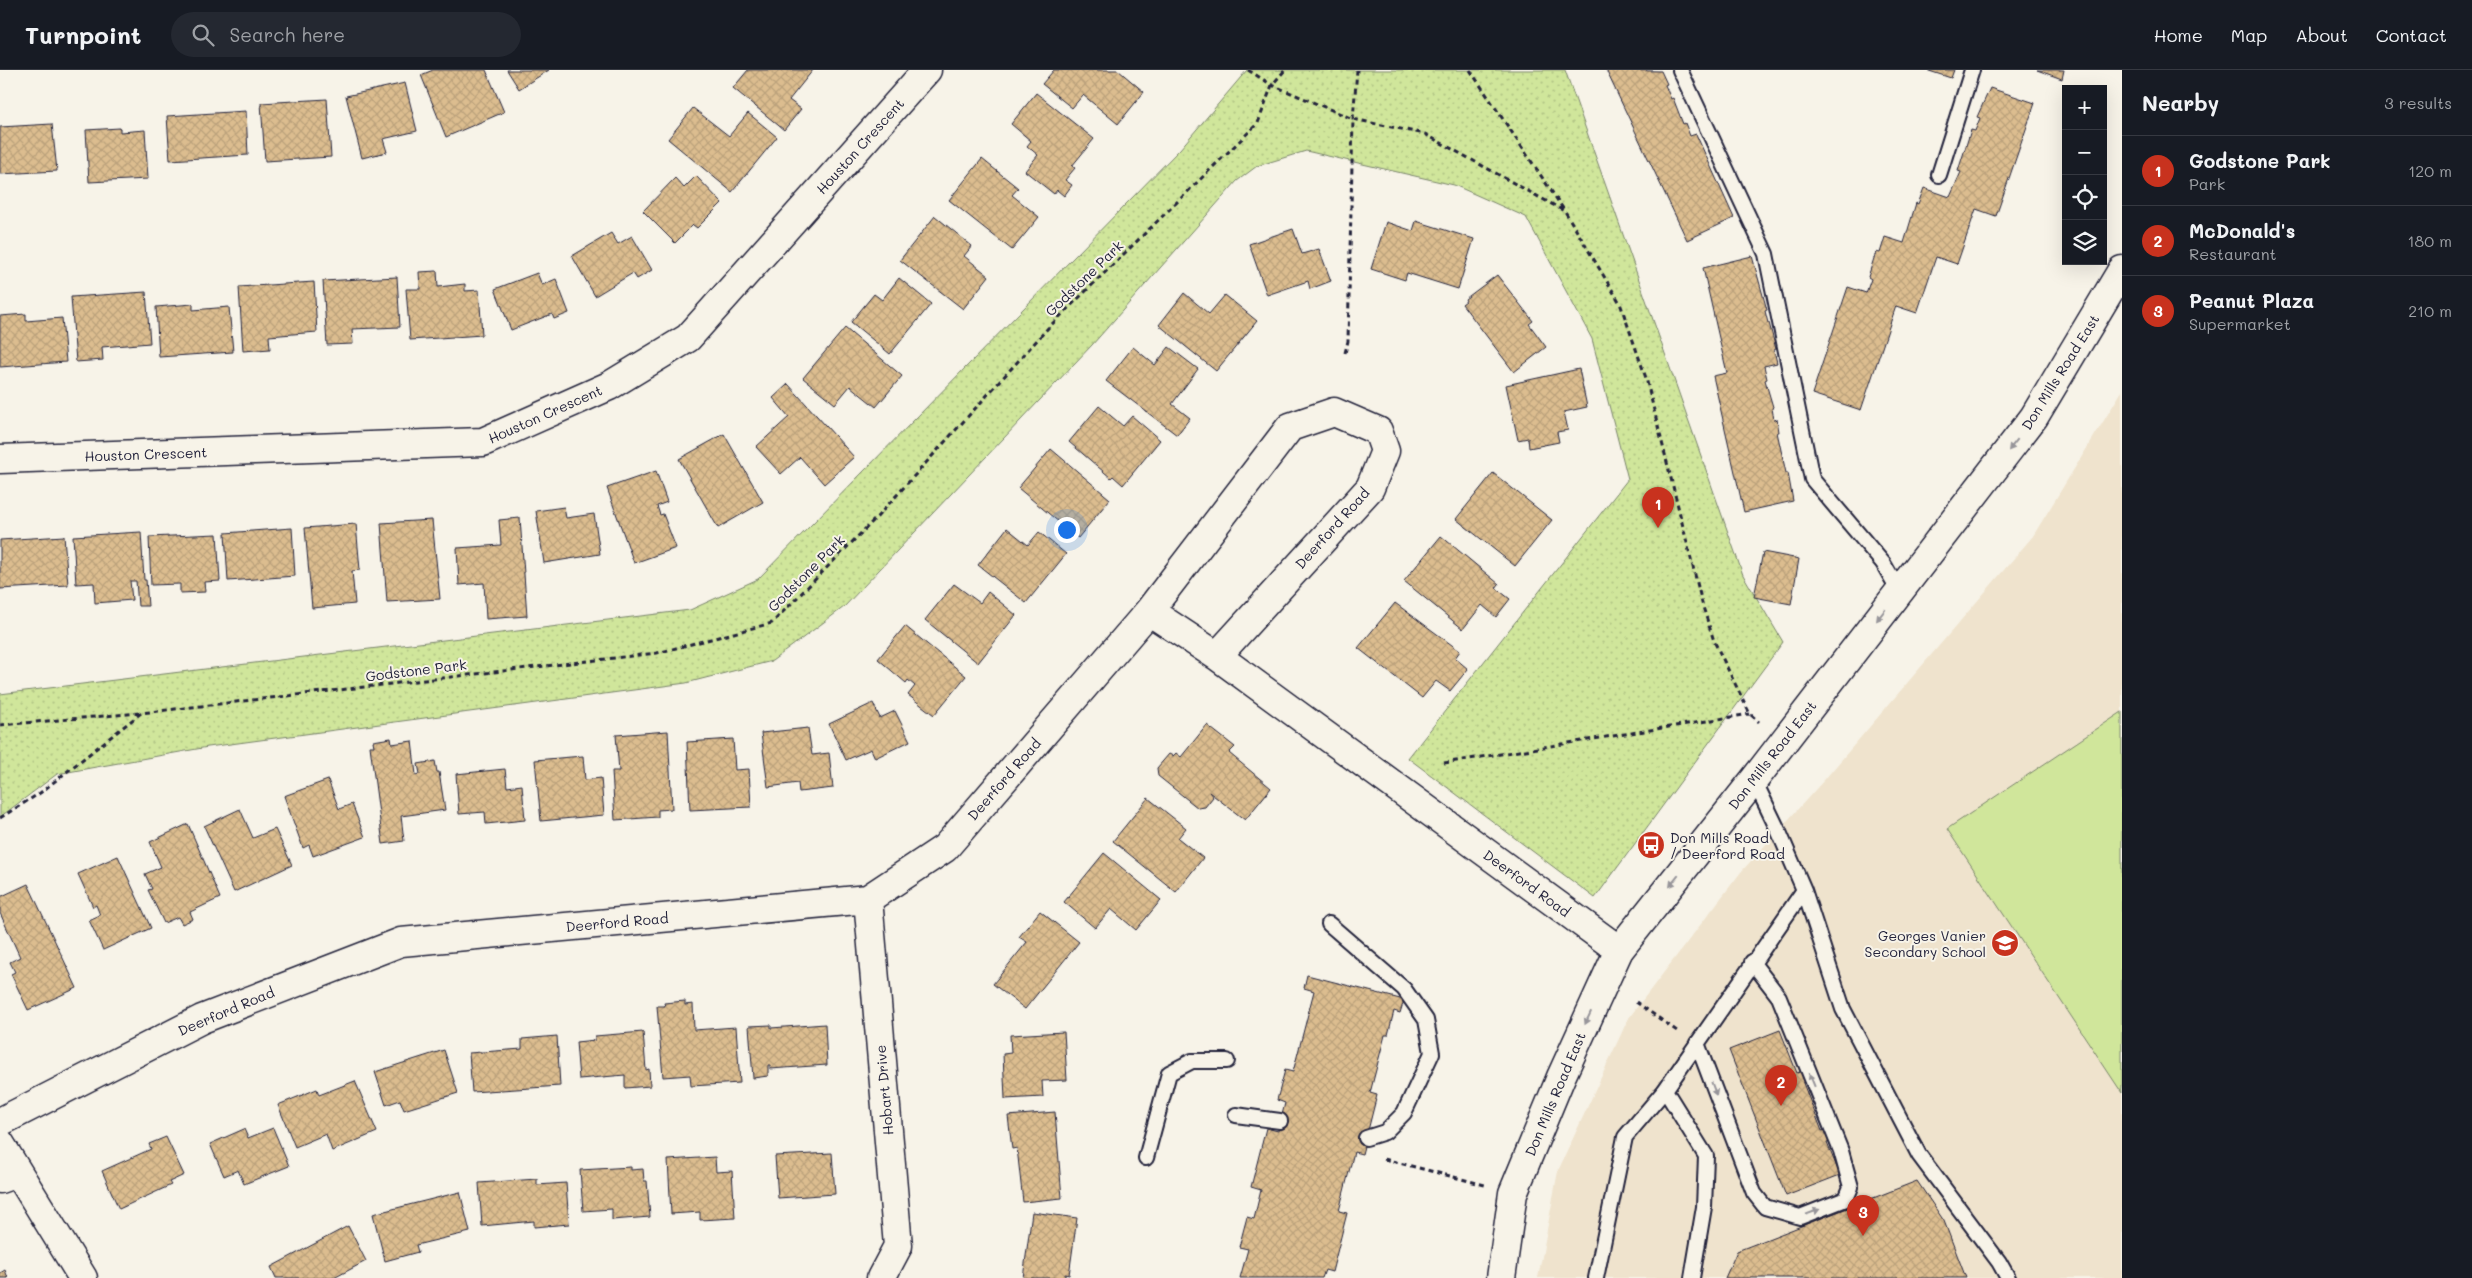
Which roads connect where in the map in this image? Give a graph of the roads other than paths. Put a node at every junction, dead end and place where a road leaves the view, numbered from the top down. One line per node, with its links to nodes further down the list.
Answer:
1 (927, 70): 6 (street, Houston Crescent)
2 (1680, 70): 7 (lane)
3 (1972, 70): 4 (lane)
4 (1940, 175)
5 (2122, 270): 7 (street, Don Mills Road East, one-way to 7)
6 (0, 459)
7 (1899, 591): 10 (street, Don Mills Road East, one-way to 10)
8 (1149, 611): 9 (street, Deerford Road); 9 (street, Deerford Road); 12 (street, Deerford Road)
9 (1217, 656): 14 (street, Deerford Road)
10 (1754, 780): 11 (lane); 14 (street, Don Mills Road East, one-way to 14)
11 (1804, 890): 15 (lane); 31 (lane)
12 (868, 899): 21 (street, Deerford Road); 27 (street, Hobart Drive)
13 (1329, 924): 22 (lane)
14 (1619, 950): 28 (street, Don Mills Road East, one-way to 28)
15 (1752, 962): 16 (lane); 16 (lane, one-way to 15)
16 (1697, 1043): 18 (lane)
17 (1227, 1061): 24 (lane)
18 (1664, 1090): 29 (lane); 30 (lane)
19 (1236, 1115): 20 (lane)
20 (1280, 1121)
21 (0, 1122)
22 (1366, 1138)
23 (0, 1142): 25 (street)
24 (1146, 1158)
25 (9, 1176): 26 (street)
26 (83, 1278)
27 (881, 1278)
28 (1501, 1278)
29 (1596, 1278)
30 (1692, 1278)
31 (2008, 1278)

